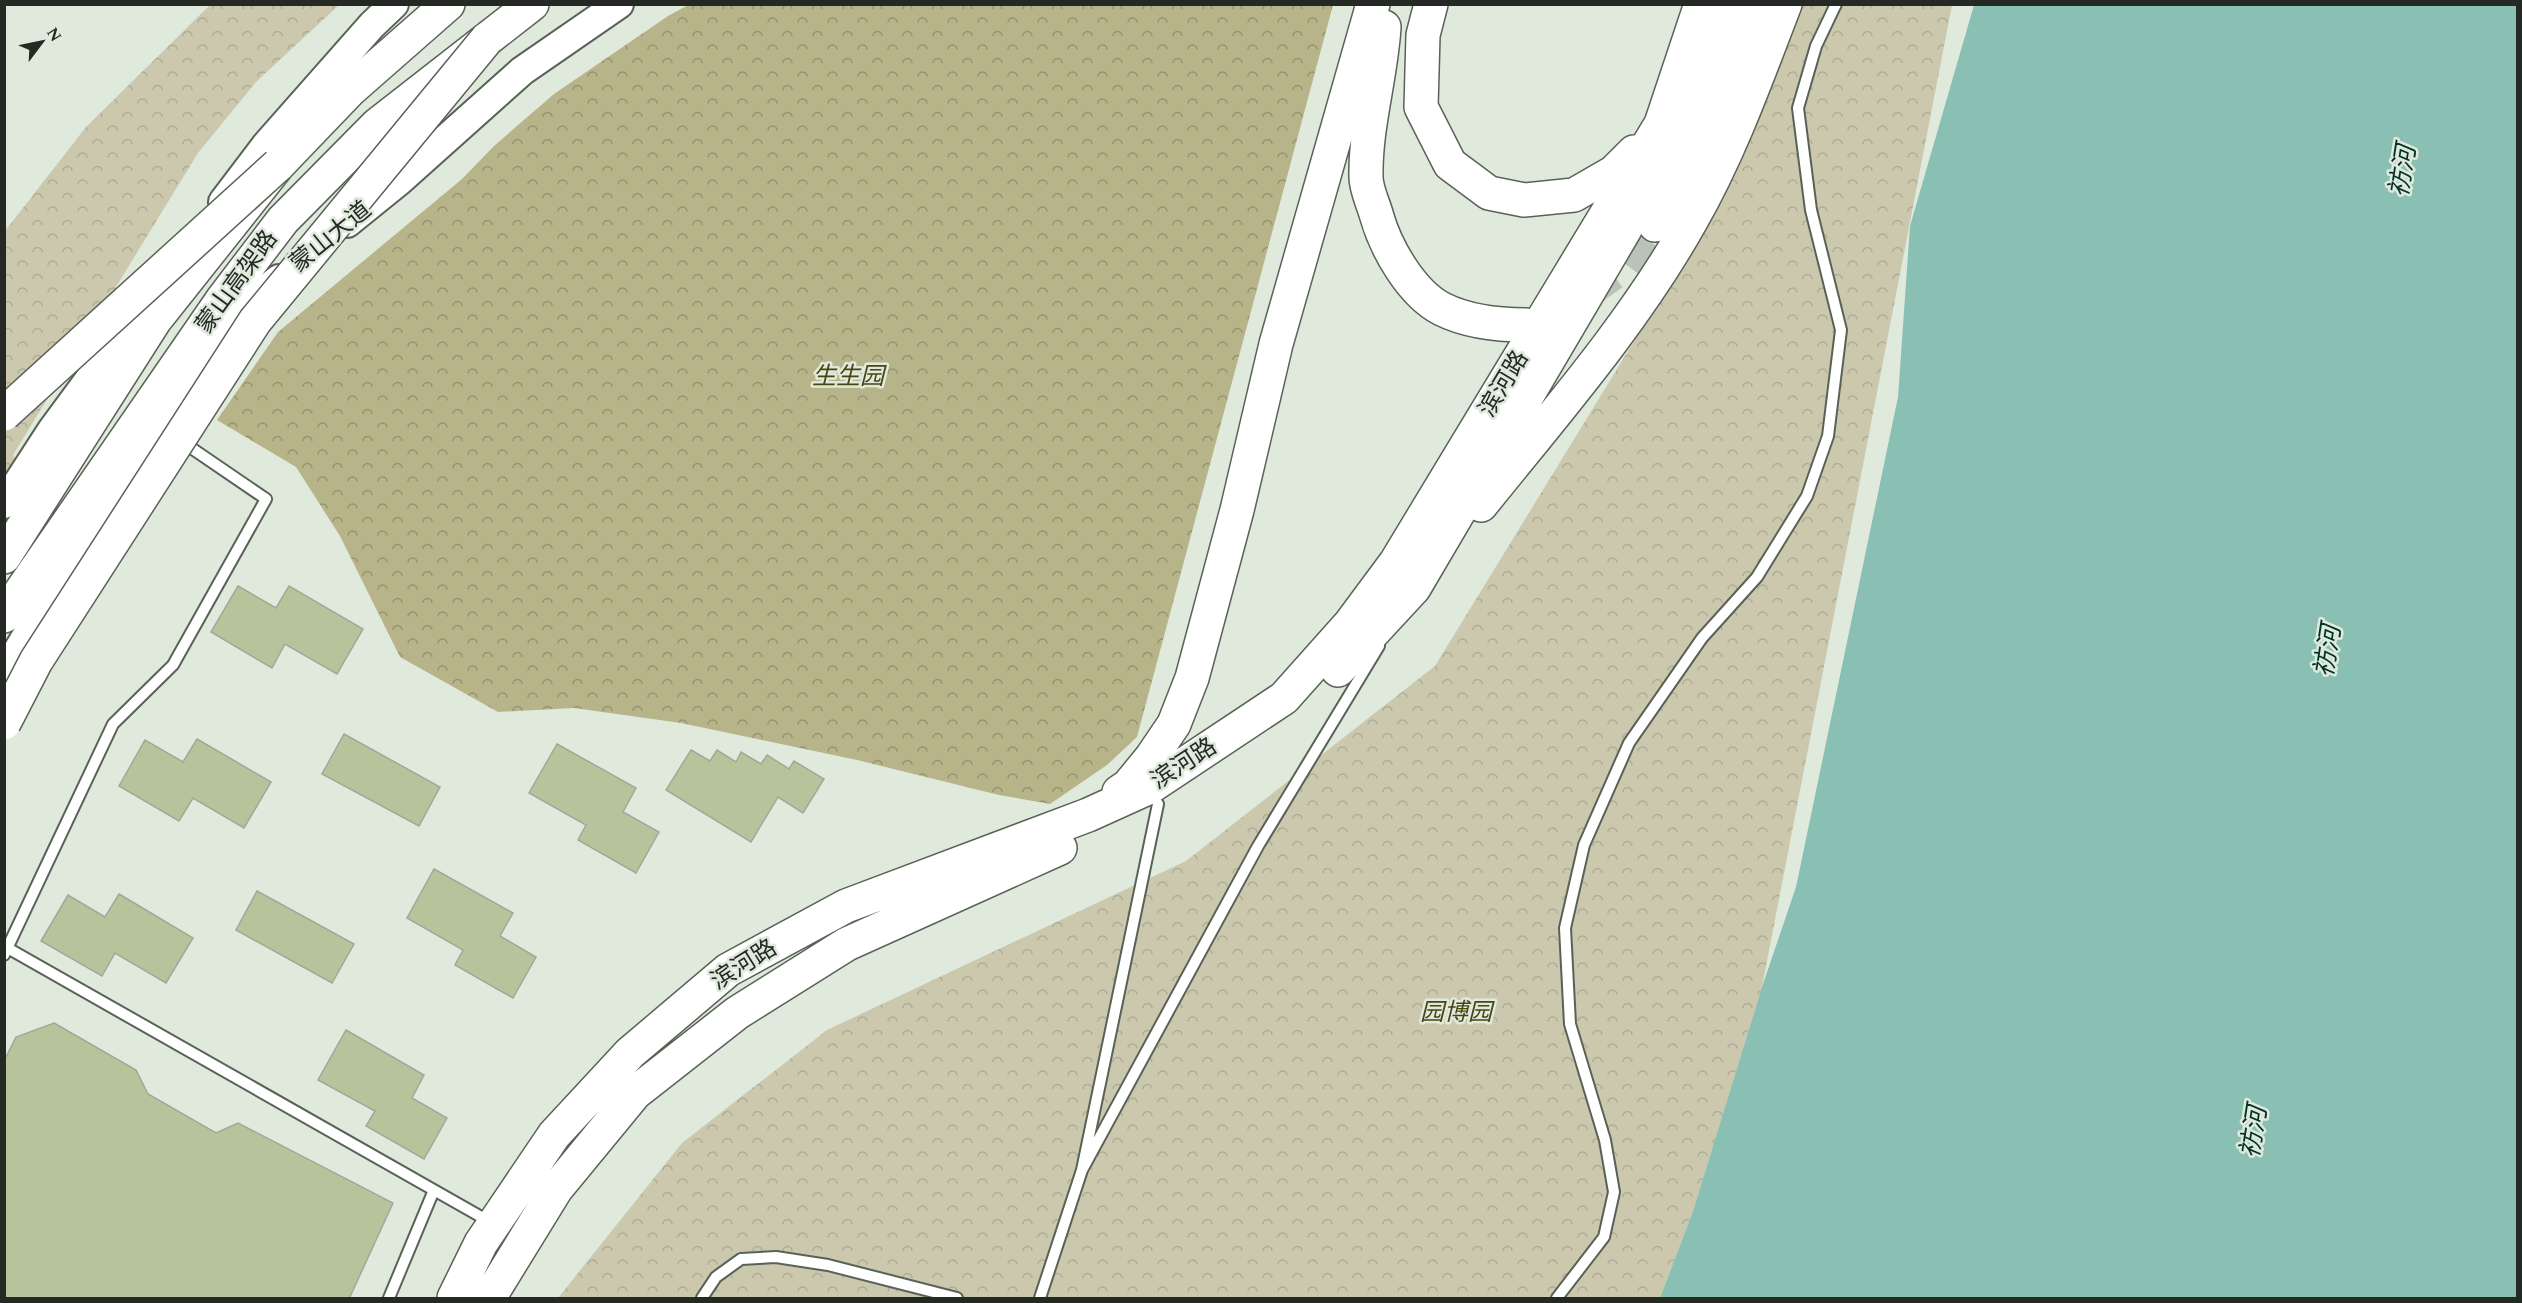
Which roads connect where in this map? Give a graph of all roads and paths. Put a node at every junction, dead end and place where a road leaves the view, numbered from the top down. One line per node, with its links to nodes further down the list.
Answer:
1 (394, 4): 20 (main road)
2 (448, 4): 15 (main road, 蒙山高架路)
3 (532, 4): 13 (main road, 蒙山高架路)
4 (619, 4): 19 (main road, 蒙山大道)
5 (1373, 4): 27 (main road)
6 (1386, 4): 17 (main road)
7 (1431, 4): 14 (main road)
8 (1701, 4): 14 (main road, 滨河路)
9 (1725, 4): 22 (main road, 滨河路)
10 (1752, 4): 16 (main road)
11 (1785, 4): 22 (main road)
12 (1836, 4): 38 (lane)
13 (487, 39): 23 (main road, 蒙山高架路, bridge); 25 (main road, bridge)
14 (1661, 124): 27 (main road, 滨河路)
15 (278, 165): 18 (main road, bridge); 21 (main road, 蒙山高架路, bridge)
16 (1655, 225)
17 (1526, 325)
18 (4, 414)
19 (157, 427): 24 (main road, 蒙山大道); 28 (lane)
20 (4, 504)
21 (4, 557)
22 (1414, 588): 26 (main road, 滨河路); 29 (lane)
23 (4, 616)
24 (4, 674)
25 (4, 723)
26 (1158, 804): 29 (lane); 34 (main road, 滨河路)
27 (1088, 815): 31 (main road, 滨河路)
28 (6, 950): 30 (lane)
29 (1082, 1170): 37 (lane)
30 (434, 1190): 31 (lane); 32 (lane)
31 (494, 1224): 33 (main road, 滨河路)
32 (389, 1299)
33 (454, 1299)
34 (489, 1299)
35 (702, 1299): 36 (lane)
36 (957, 1299)
37 (1040, 1299)
38 (1557, 1299)

